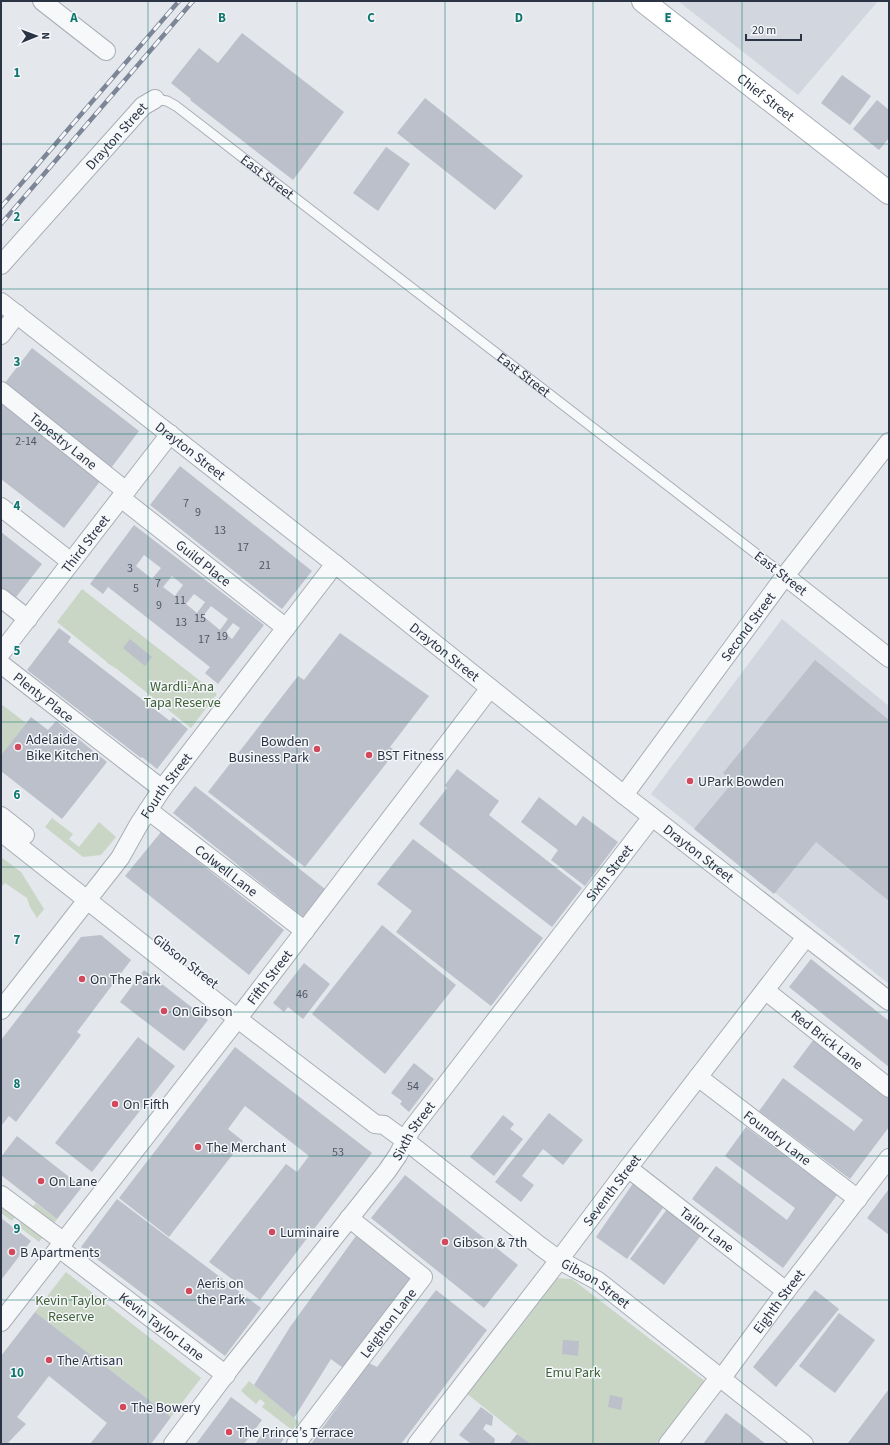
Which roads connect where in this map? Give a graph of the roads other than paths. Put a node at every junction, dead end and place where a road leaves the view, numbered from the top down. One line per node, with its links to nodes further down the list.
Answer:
1 (42, 1): 3 (street)
2 (643, 1): 5 (street, Chief Street)
3 (106, 51)
4 (155, 100): 6 (street, Drayton Street); 17 (lane, East Street)
5 (889, 193)
6 (1, 265)
7 (1, 302): 8 (street, Drayton Street)
8 (18, 314): 9 (street); 11 (street, Drayton Street)
9 (1, 335)
10 (1, 392): 13 (street, Tapestry Lane)
11 (170, 434): 13 (street, Third Street); 16 (street, Drayton Street)
12 (889, 442): 17 (street, Second Street)
13 (124, 495): 15 (street, Third Street); 20 (street, Guild Place)
14 (1, 507): 15 (street)
15 (71, 562): 19 (street, Third Street)
16 (335, 564): 20 (street, Fourth Street); 24 (street, Drayton Street)
17 (785, 576): 22 (street, East Street); 26 (street, Second Street)
18 (1, 598): 19 (street)
19 (28, 619): 21 (street, Third Street)
20 (286, 628): 25 (street, Fourth Street)
21 (1, 653)
22 (889, 658)
23 (1, 664): 25 (street, Plenty Place)
24 (490, 688): 26 (street, Drayton Street); 32 (street, Fifth Street)
25 (162, 789): 27 (street, Fourth Street)
26 (624, 795): 29 (street, Drayton Street)
27 (148, 810): 31 (street, Fourth Street); 32 (street, Colwell Lane)
28 (1, 816): 31 (street, Gibson Street)
29 (652, 817): 33 (street, Drayton Street); 40 (street, Sixth Street)
30 (1, 832): 31 (street, Gibson Street)
31 (91, 895): 36 (street, Fourth Street); 37 (street, Gibson Street)
32 (304, 931): 37 (street, Fifth Street)
33 (806, 937): 34 (street, Seventh Street); 35 (street, Drayton Street)
34 (766, 990): 38 (street, Seventh Street); 39 (street, Red Brick Lane)
35 (889, 1001)
36 (1, 1010)
37 (241, 1014): 40 (street, Gibson Street); 46 (street, Fifth Street)
38 (698, 1077): 42 (street, Seventh Street); 44 (street, Foundry Lane)
39 (889, 1088)
40 (406, 1141): 45 (street, Sixth Street); 47 (street, Gibson Street)
41 (889, 1158): 44 (street, Eighth Street)
42 (628, 1168): 47 (street, Seventh Street); 48 (street, Tailor Lane)
43 (1, 1195): 46 (street, Kevin Taylor Lane)
44 (858, 1199): 48 (street, Eighth Street)
45 (349, 1218): 50 (street, Sixth Street); 53 (street, Leighton Lane)
46 (62, 1245): 49 (street, Fifth Street); 50 (street, Kevin Taylor Lane)
47 (559, 1260): 51 (street, Gibson Street); 54 (street, Seventh Street)
48 (786, 1291): 51 (street, Eighth Street)
49 (1, 1322)
50 (226, 1375): 52 (street, Sixth Street)
51 (721, 1378): 55 (street, Eighth Street); 56 (street, Gibson Street)
52 (173, 1444)
53 (296, 1444)
54 (417, 1444)
55 (668, 1444)
56 (804, 1444)

